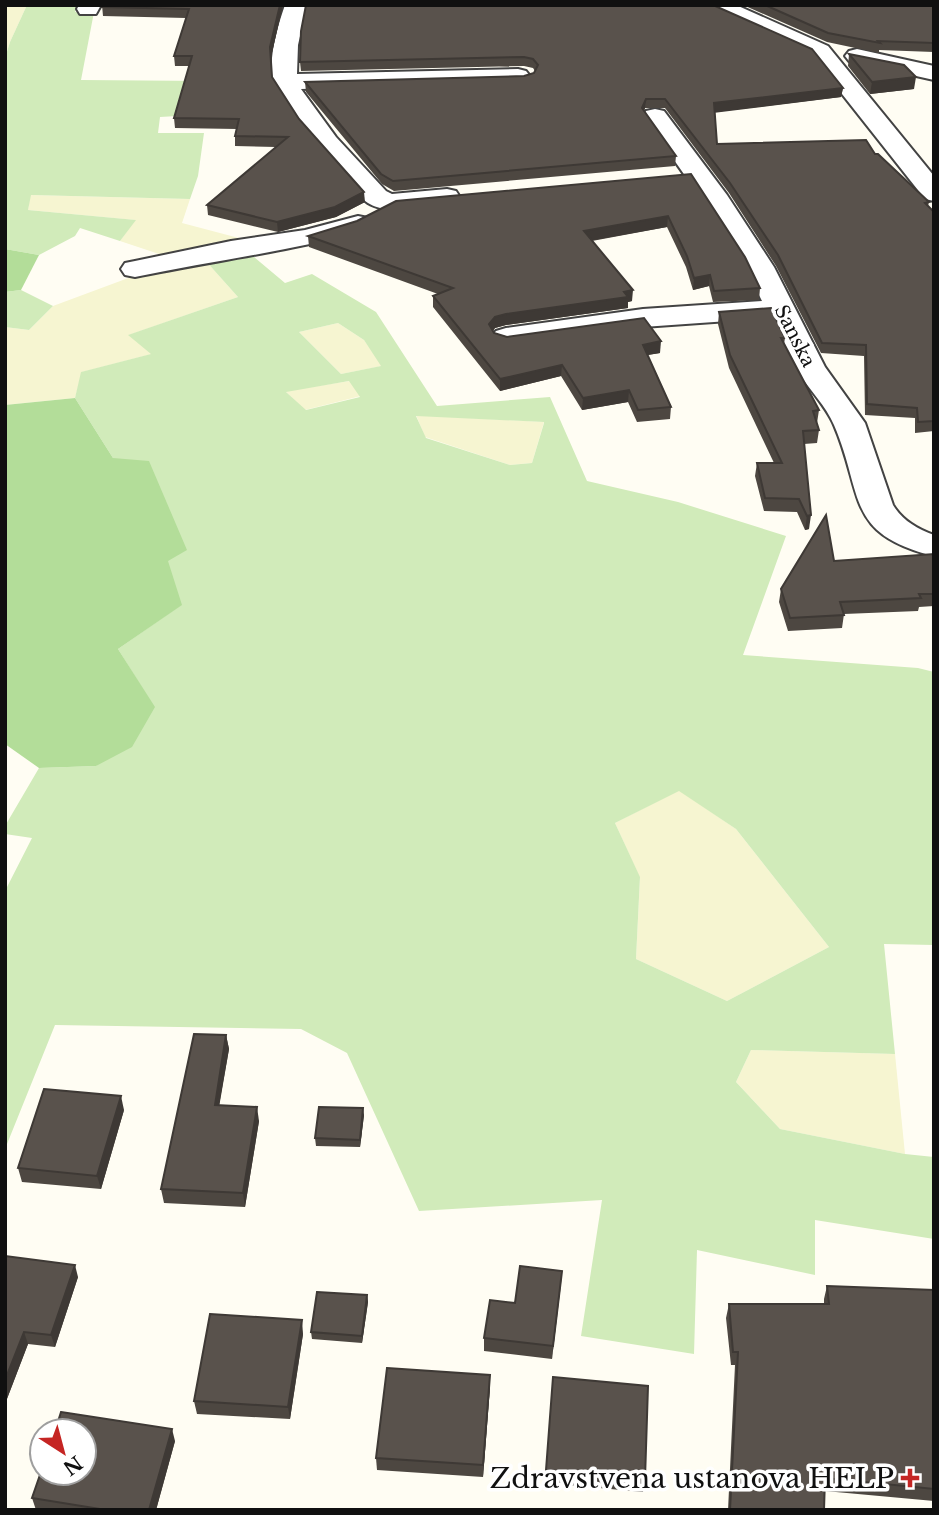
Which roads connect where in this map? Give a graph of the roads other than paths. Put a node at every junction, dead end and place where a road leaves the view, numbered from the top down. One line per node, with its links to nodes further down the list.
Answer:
1 (296, 5): 6 (street)
2 (717, 5): 3 (street)
3 (820, 51): 4 (street); 8 (street)
4 (934, 73)
5 (524, 76): 6 (street)
6 (285, 82): 10 (street)
7 (655, 116): 12 (street, Sanska)
8 (934, 193)
9 (468, 195): 10 (street)
10 (388, 202): 11 (street)
11 (135, 269)
12 (781, 309): 13 (street); 14 (street, Sanska)
13 (506, 337)
14 (934, 546)

